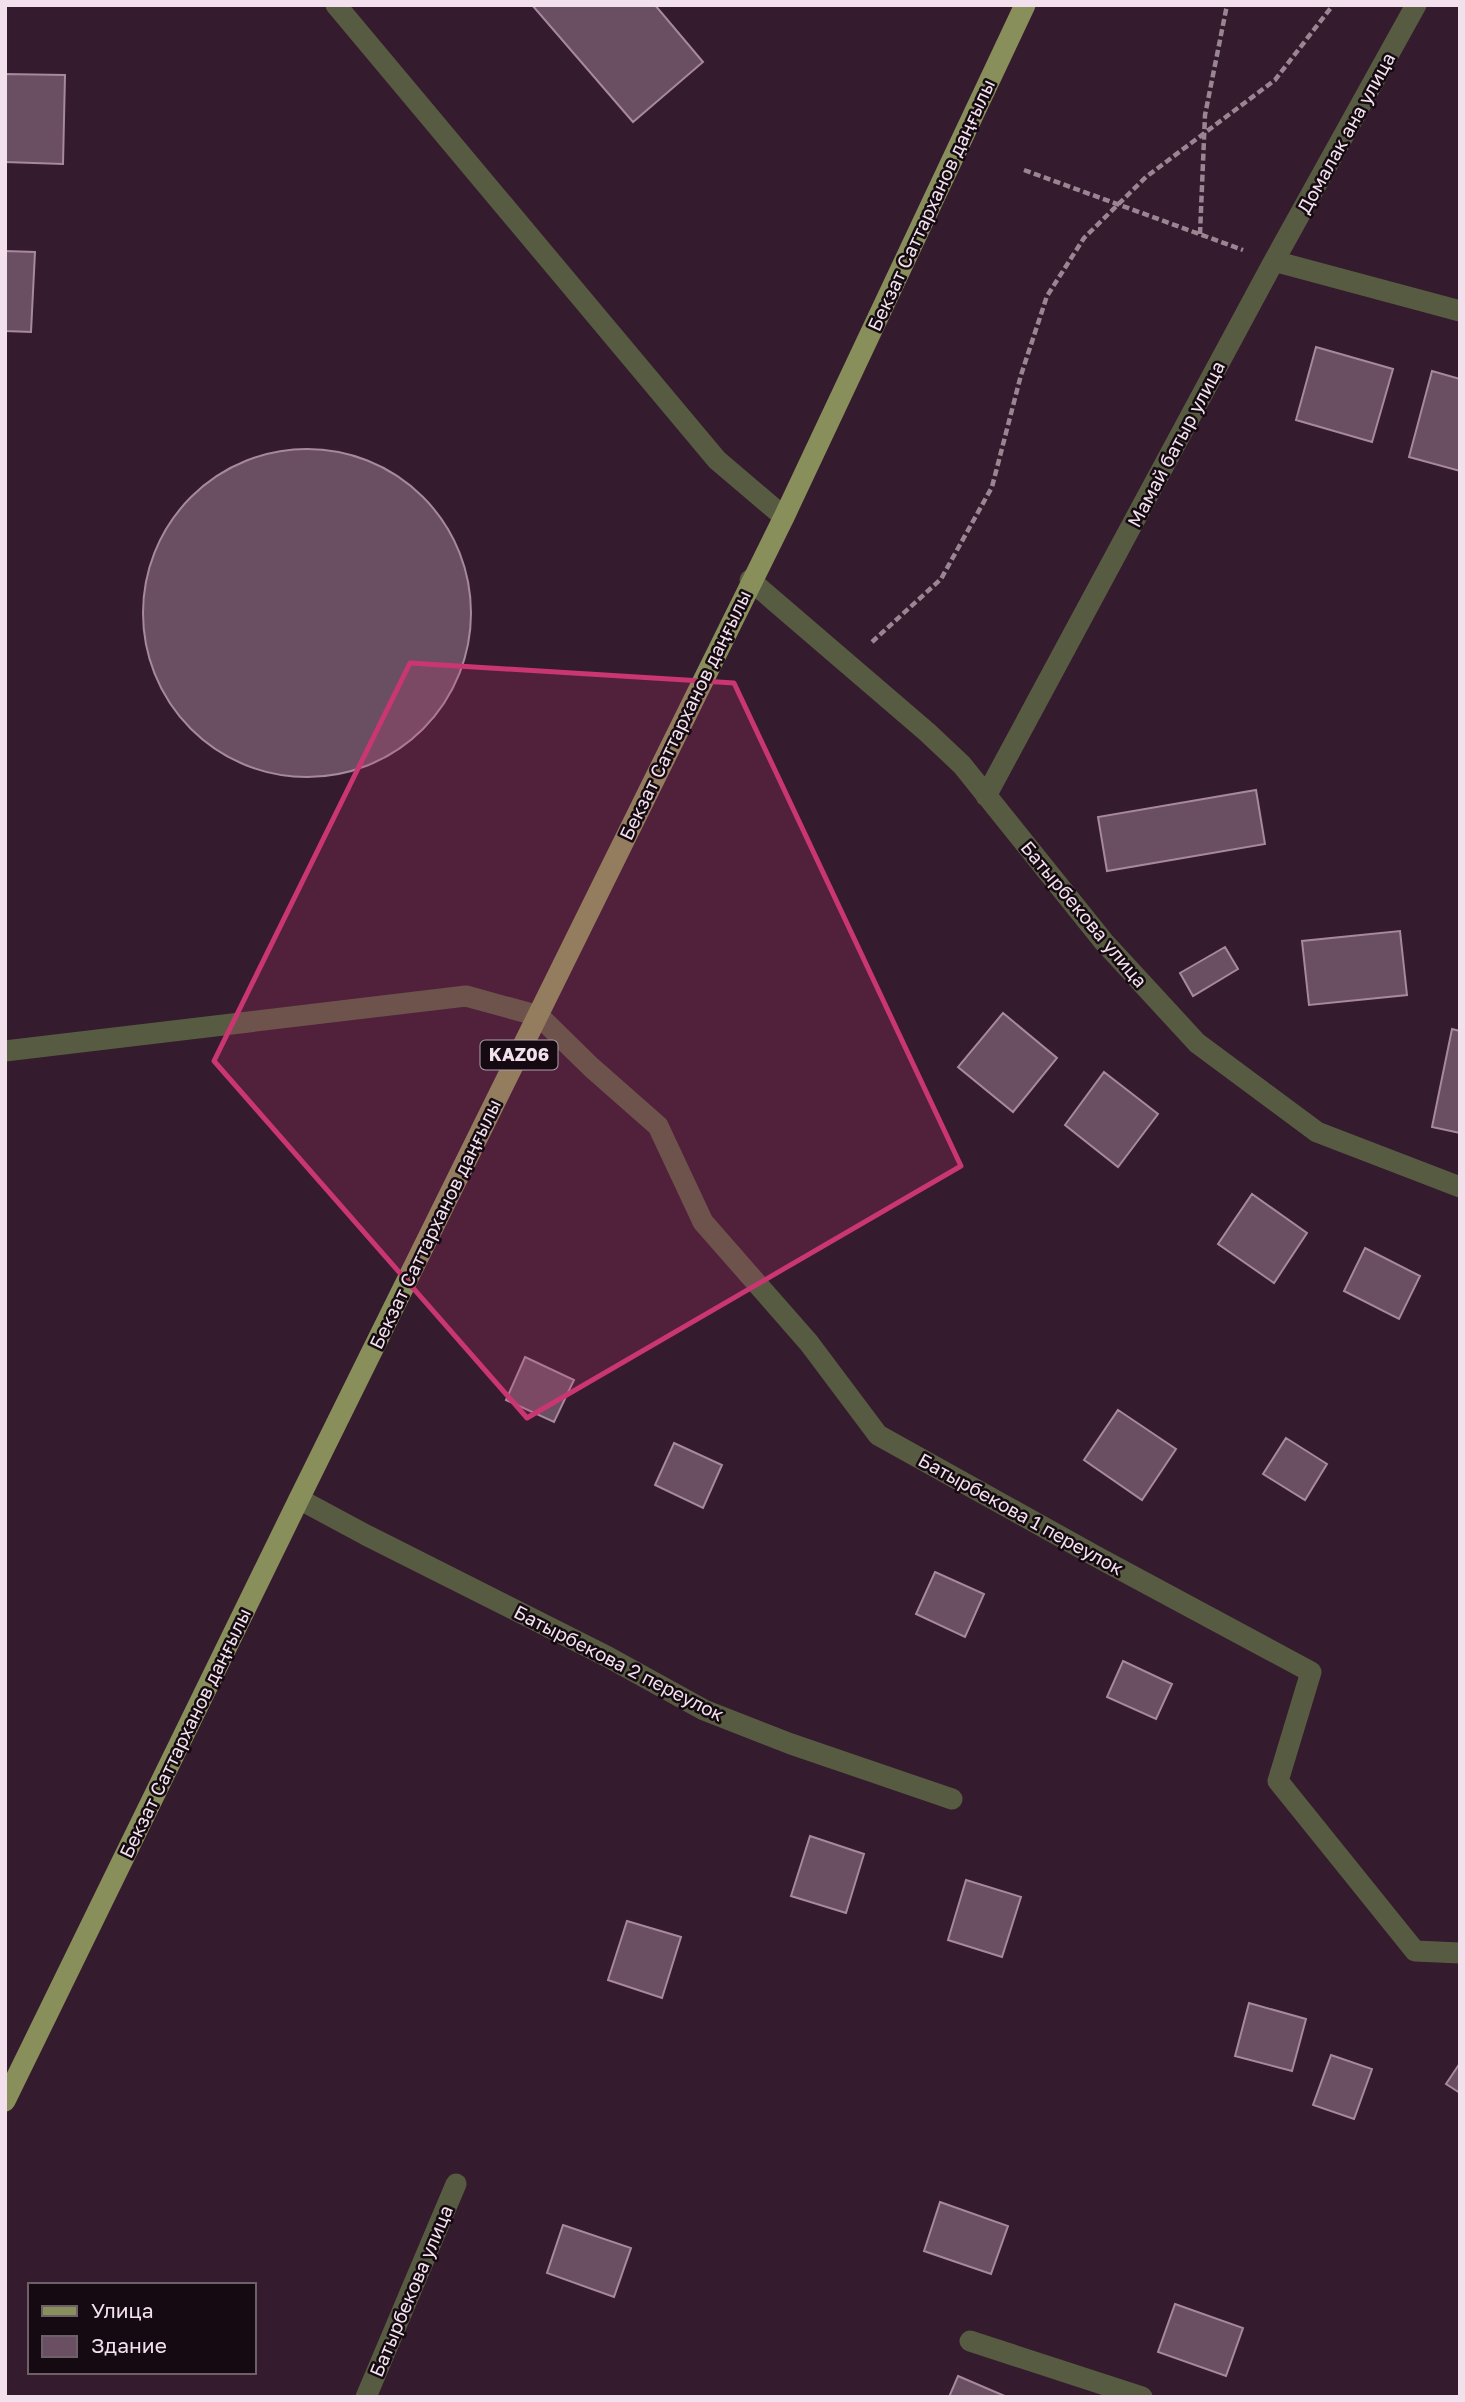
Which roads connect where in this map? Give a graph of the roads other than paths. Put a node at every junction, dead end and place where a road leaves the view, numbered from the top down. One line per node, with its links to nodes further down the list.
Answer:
1 (337, 5): 6 (street)
2 (1416, 5): 4 (street, Домалак ана улица)
3 (1021, 7): 6 (main road, Бекзат Саттарханов даңғылы / KАZ06)
4 (1274, 261): 5 (street); 8 (street, Мамай батыр улица)
5 (1460, 311)
6 (784, 517): 7 (main road, Бекзат Саттарханов даңғылы / KАZ06)
7 (750, 580): 8 (street, Батырбекова улица); 9 (main road, Бекзат Саттарханов даңғылы / KАZ06)
8 (986, 796): 11 (street, Батырбекова улица)
9 (539, 1016): 10 (street); 12 (main road, Бекзат Саттарханов даңғылы / KАZ06); 14 (street, Батырбекова 1 переулок)
10 (5, 1051)
11 (1460, 1186)
12 (299, 1499): 13 (street, Батырбекова 2 переулок); 15 (main road, Бекзат Саттарханов даңғылы / KАZ06)
13 (952, 1799)
14 (1460, 1953)
15 (5, 2101)
16 (456, 2184): 18 (street, Батырбекова улица)
17 (970, 2341): 19 (street)
18 (366, 2397)
19 (1142, 2397)

